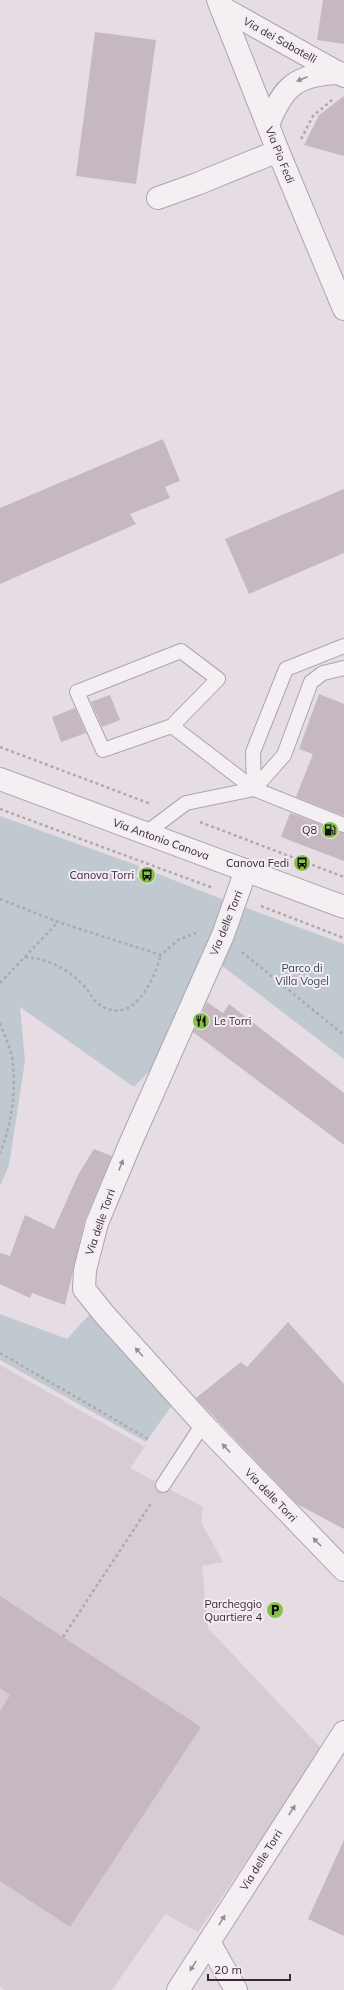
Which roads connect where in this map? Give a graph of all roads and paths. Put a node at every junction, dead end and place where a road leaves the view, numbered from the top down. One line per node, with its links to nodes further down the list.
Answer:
1 (219, 4): 2 (street, Via dei Sabatelli); 4 (street, Via Pio Fedi)
2 (342, 75): 4 (street, Via dei Sabatelli, one-way to 4)
3 (337, 98): 5 (path)
4 (268, 125): 6 (street, Via Pio Fedi)
5 (300, 141)
6 (278, 151): 7 (street); 8 (street, Via Pio Fedi)
7 (158, 198)
8 (344, 309)
9 (344, 646): 13 (lane)
10 (344, 668): 13 (lane)
11 (172, 726): 11 (lane); 13 (lane)
12 (0, 779): 16 (street, Via Antonio Canova)
13 (254, 789): 15 (lane); 16 (lane)
14 (0, 809): 18 (path)
15 (344, 825)
16 (146, 833): 17 (street, Via Antonio Canova)
17 (246, 870): 18 (street, Via delle Torri); 20 (street, Via Antonio Canova)
18 (237, 897): 22 (street, Via delle Torri); 23 (path)
19 (0, 899): 21 (path)
20 (344, 907)
21 (58, 922): 24 (path); 25 (path)
22 (223, 935): 24 (path); 28 (path); 31 (street, Via delle Torri, one-way to 22)
23 (344, 938)
24 (161, 955): 25 (path)
25 (25, 958): 26 (path)
26 (0, 983)
27 (0, 1023): 29 (path)
28 (344, 1035)
29 (0, 1153)
30 (0, 1353): 32 (path)
31 (203, 1424): 33 (lane); 34 (street, Via delle Torri, one-way to 31)
32 (150, 1440)
33 (163, 1485): 35 (path)
34 (344, 1570)
35 (63, 1637)
36 (344, 1732): 37 (street, Via delle Torri, one-way to 36)
37 (209, 1942): 38 (street, Via delle Torri, one-way to 38); 39 (street)
38 (178, 1990)
39 (236, 1990)

